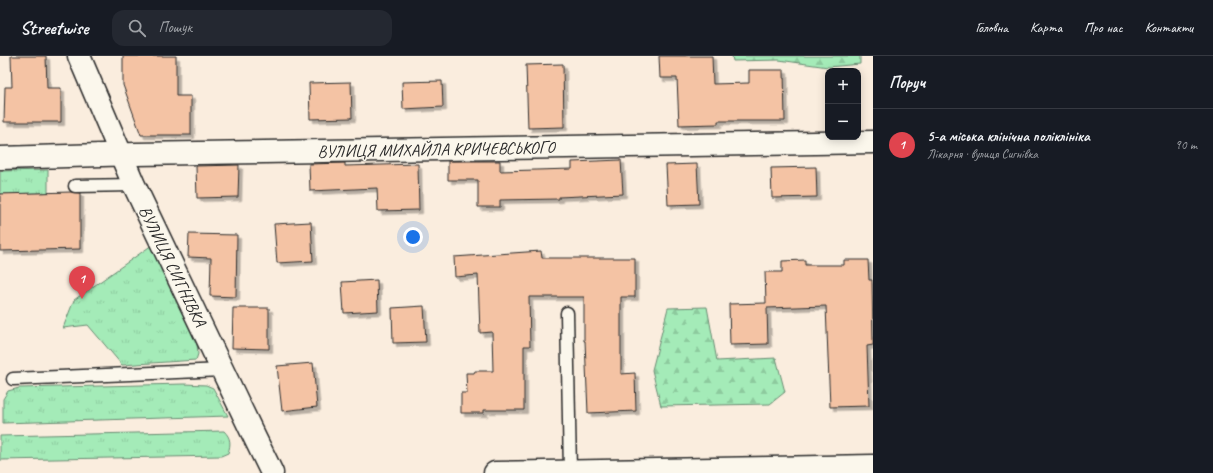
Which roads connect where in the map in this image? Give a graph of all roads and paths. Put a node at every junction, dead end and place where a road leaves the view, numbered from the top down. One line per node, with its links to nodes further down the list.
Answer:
1 (79, 56): 3 (street, ВУЛИЦЯ СИГНІВКА)
2 (873, 142): 3 (street, ВУЛИЦЯ МИХАЙЛА КРИЧЕВСЬКОГО)
3 (120, 155): 4 (street, ВУЛИЦЯ МИХАЙЛА КРИЧЕВСЬКОГО); 5 (street, ВУЛИЦЯ СИГНІВКА)
4 (0, 158)
5 (134, 185): 6 (lane); 8 (street, ВУЛИЦЯ СИГНІВКА)
6 (75, 186)
7 (567, 313): 11 (lane)
8 (223, 370): 9 (lane); 12 (street, ВУЛИЦЯ СИГНІВКА)
9 (12, 378)
10 (873, 466): 11 (street)
11 (570, 472): 13 (street)
12 (272, 473)
13 (495, 473)

